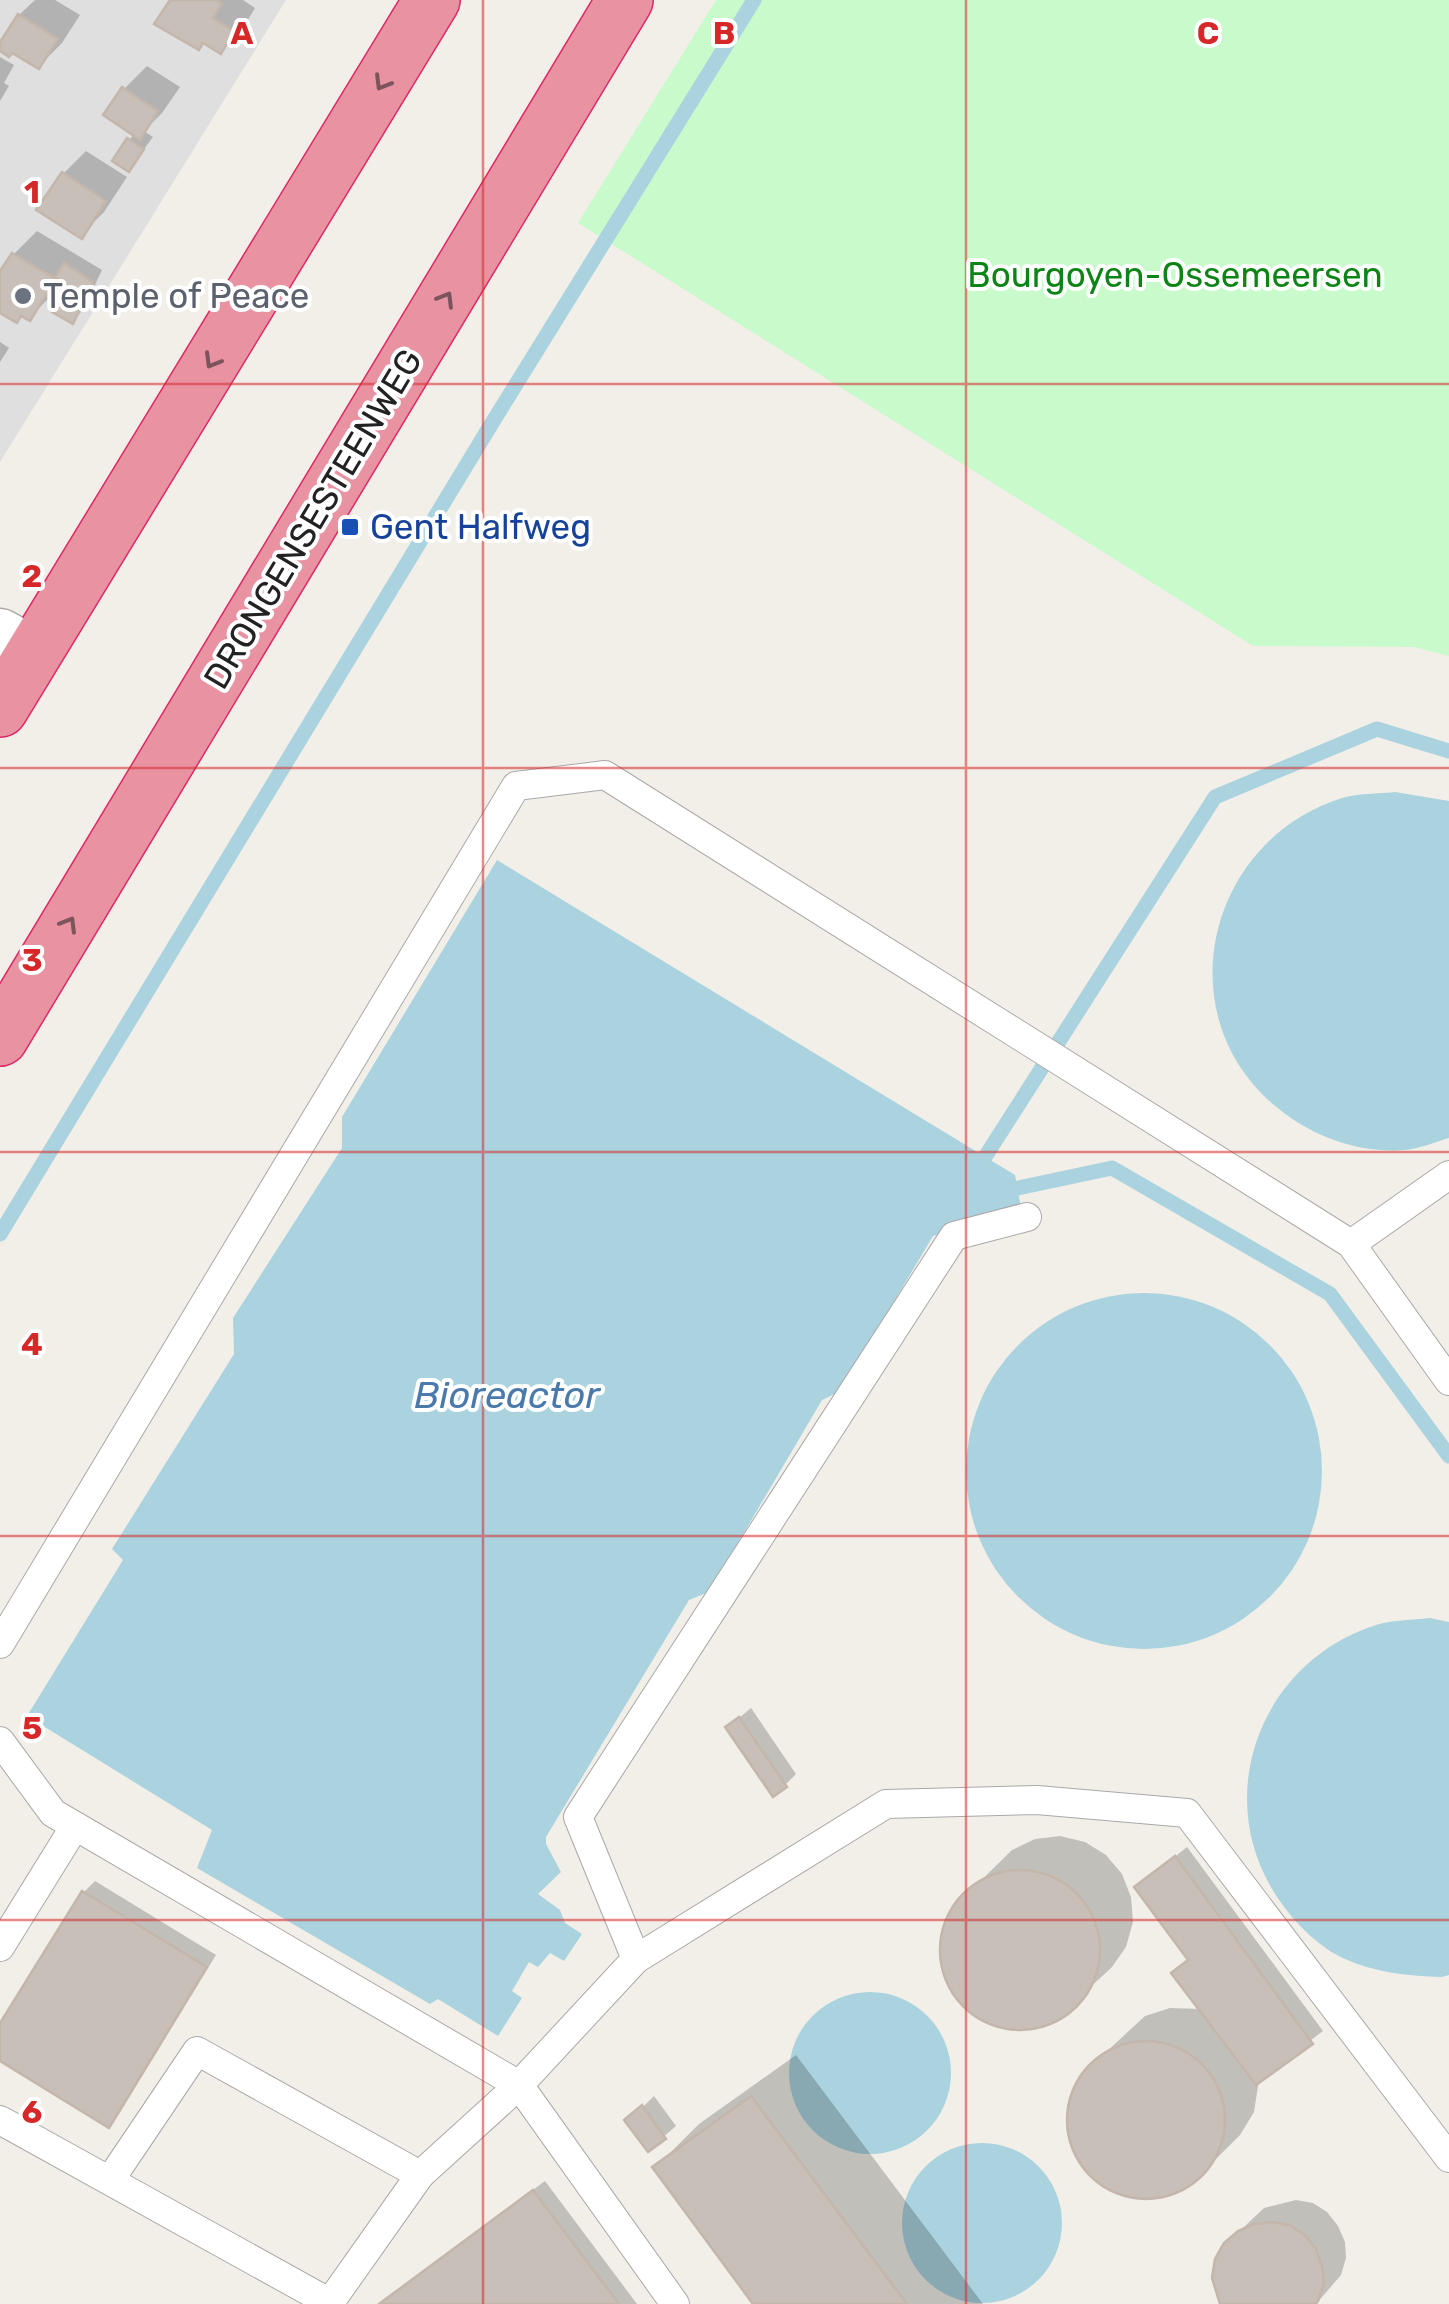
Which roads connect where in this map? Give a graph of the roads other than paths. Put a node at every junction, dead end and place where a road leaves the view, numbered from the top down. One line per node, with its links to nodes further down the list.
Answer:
1 (432, 0): 3 (highway, one-way to 3)
2 (625, 0): 5 (highway, DRONGENSESTEENWEG, one-way to 2)
3 (17, 644): 4 (highway)
4 (0, 709)
5 (0, 1038)
6 (1449, 1175): 8 (lane)
7 (1028, 1217): 14 (lane)
8 (1351, 1244): 9 (lane); 10 (lane)
9 (1449, 1381)
10 (0, 1644)
11 (0, 1741): 12 (lane)
12 (75, 1826): 13 (lane); 15 (lane)
13 (0, 1947)
14 (636, 1959): 15 (lane); 17 (lane)
15 (519, 2085): 18 (lane); 21 (lane)
16 (0, 2120): 19 (lane)
17 (1449, 2158)
18 (420, 2175): 19 (lane); 20 (lane)
19 (110, 2180): 20 (lane)
20 (332, 2302)
21 (675, 2304)

